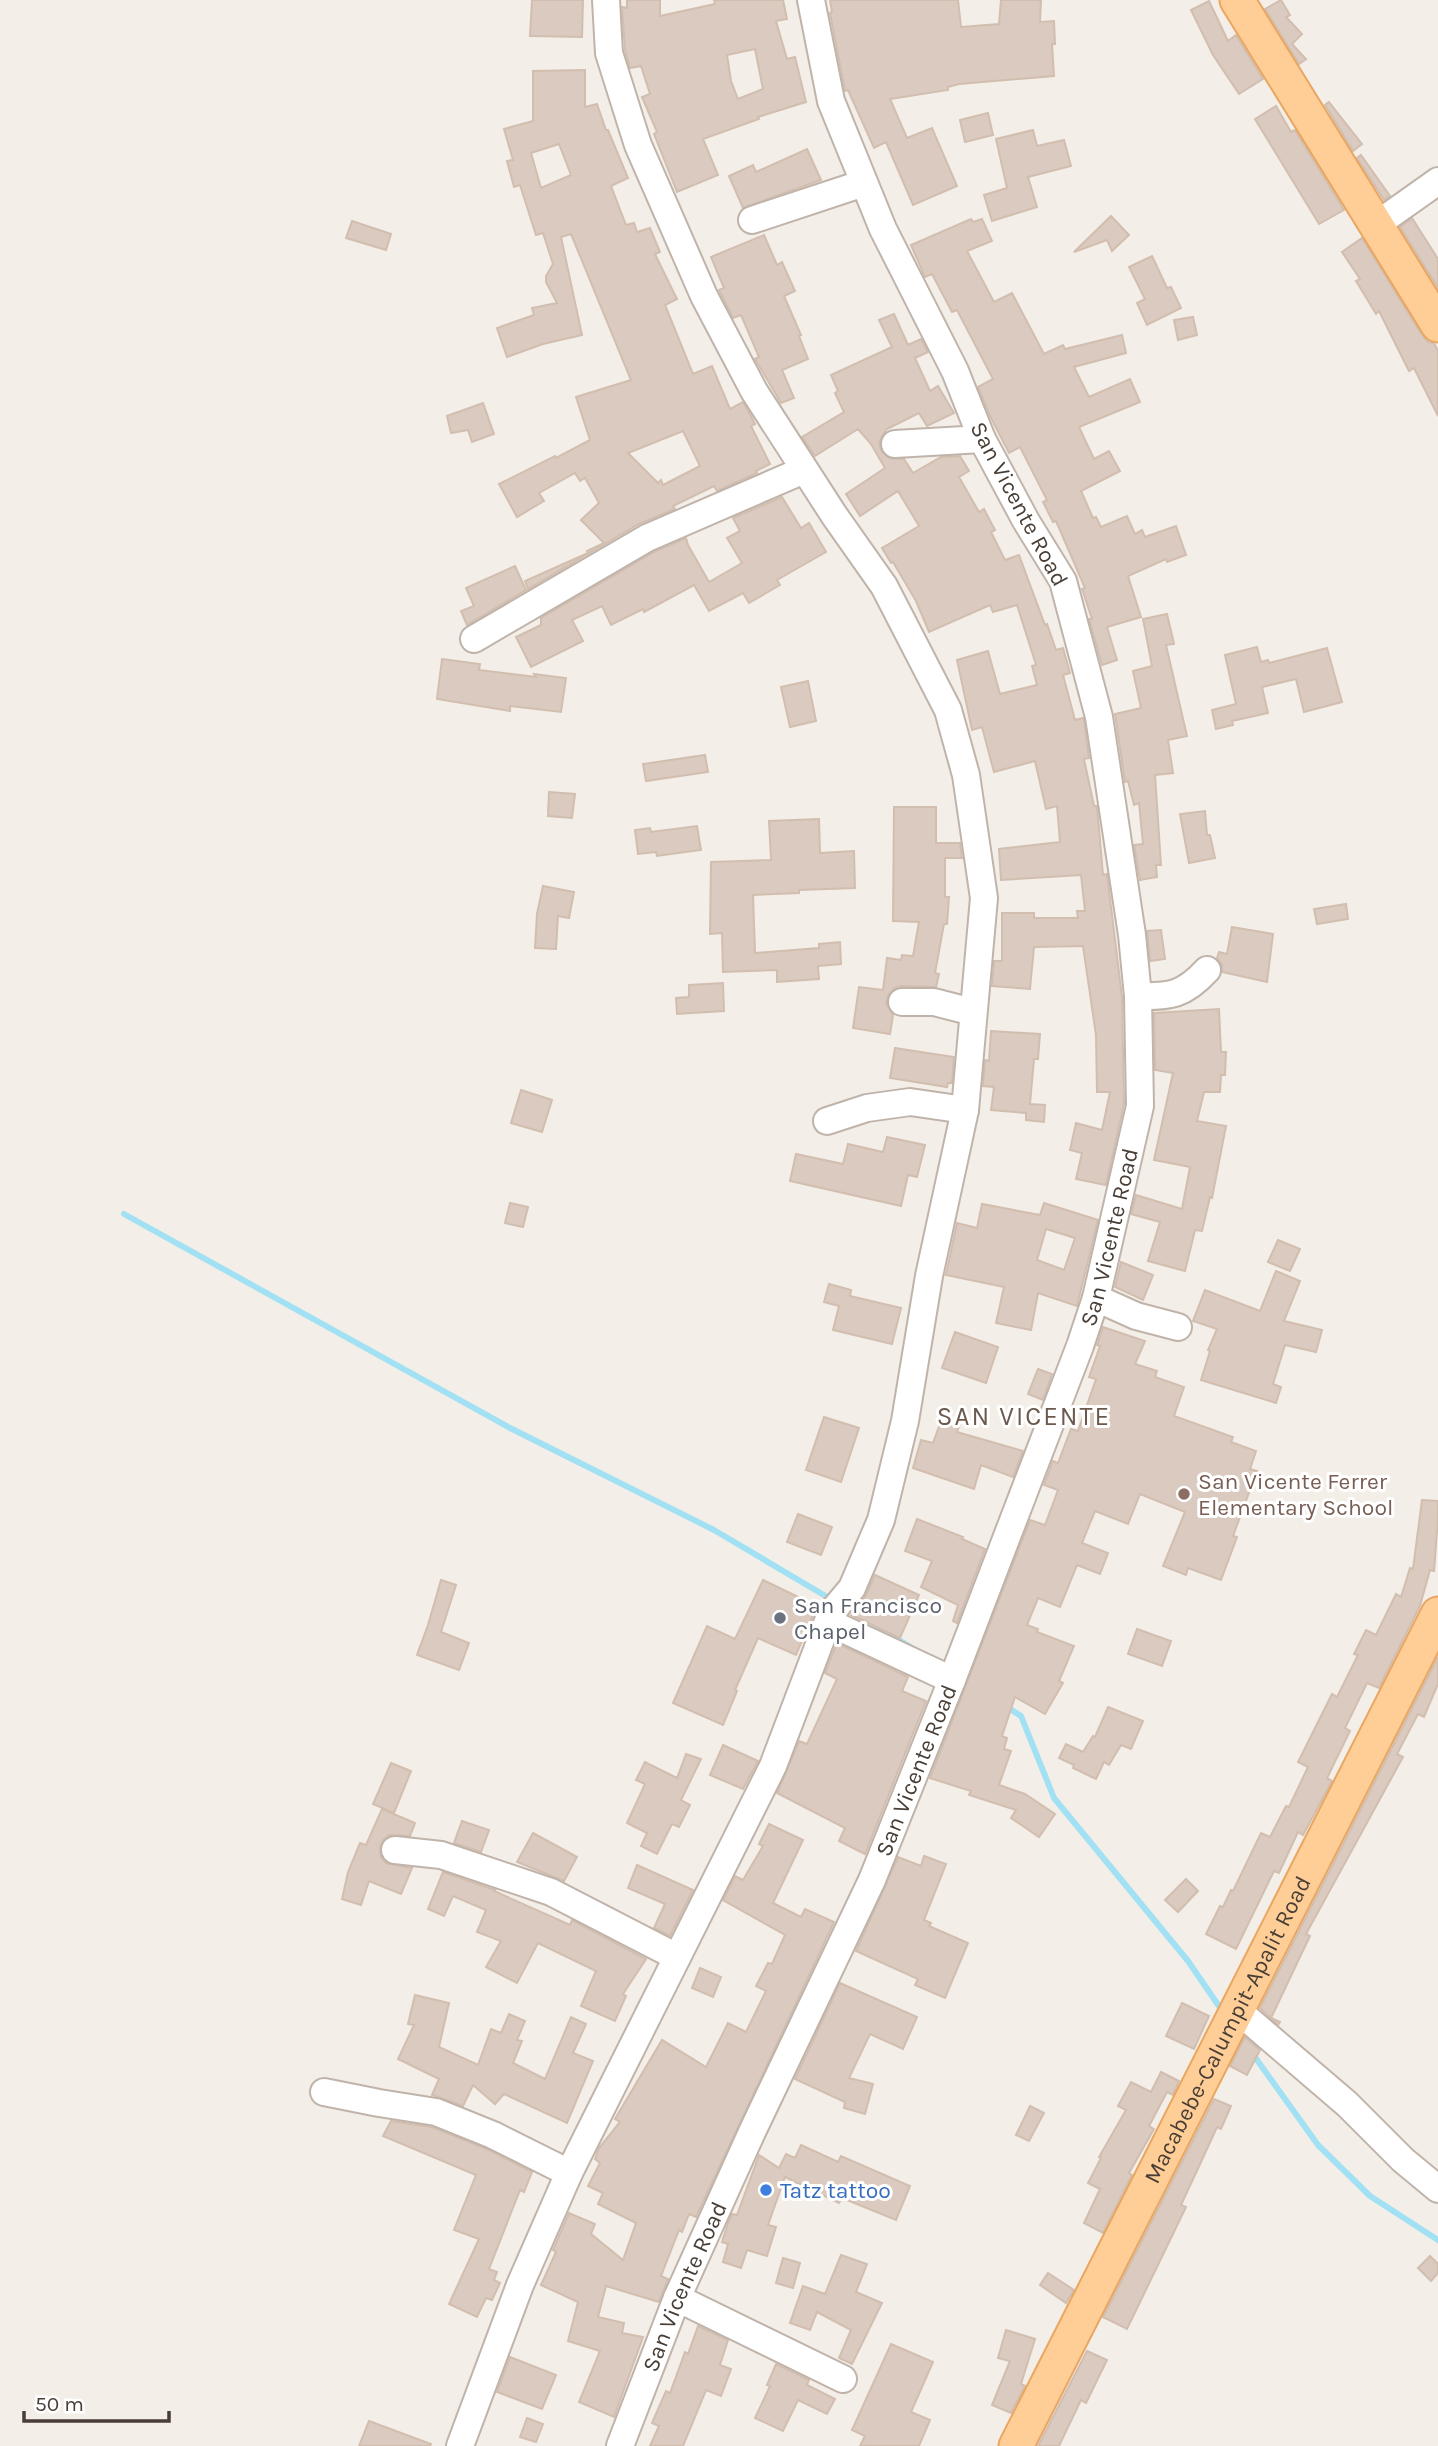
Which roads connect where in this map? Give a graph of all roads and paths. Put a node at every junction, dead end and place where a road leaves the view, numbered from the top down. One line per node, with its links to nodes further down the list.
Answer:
1 (606, 0): 11 (street)
2 (811, 0): 5 (street, San Vicente Road)
3 (1237, 0): 7 (main road)
4 (1438, 181): 7 (street)
5 (864, 183): 6 (street); 9 (street, San Vicente Road)
6 (752, 220)
7 (1377, 225): 8 (main road)
8 (1438, 325)
9 (982, 439): 10 (street); 14 (street, San Vicente Road)
10 (895, 444)
11 (804, 470): 12 (street); 16 (street)
12 (474, 639)
13 (1207, 970): 14 (street)
14 (1138, 996): 19 (street, San Vicente Road)
15 (902, 1002): 16 (street)
16 (973, 1012): 17 (street)
17 (965, 1110): 18 (street); 22 (street)
18 (827, 1121)
19 (1096, 1298): 20 (street); 23 (street, San Vicente Road)
20 (1178, 1326)
21 (1438, 1614): 26 (main road, Macabebe-Calumpit-Apalit Road)
22 (830, 1618): 23 (street); 25 (street)
23 (955, 1673): 30 (street, San Vicente Road)
24 (395, 1850): 25 (street)
25 (677, 1957): 28 (street)
26 (1236, 2010): 29 (street); 34 (main road, Macabebe-Calumpit-Apalit Road)
27 (324, 2092): 28 (street)
28 (569, 2173): 32 (street)
29 (1438, 2189)
30 (677, 2298): 31 (street); 33 (street, San Vicente Road)
31 (843, 2379)
32 (460, 2446)
33 (620, 2446)
34 (1016, 2446)

